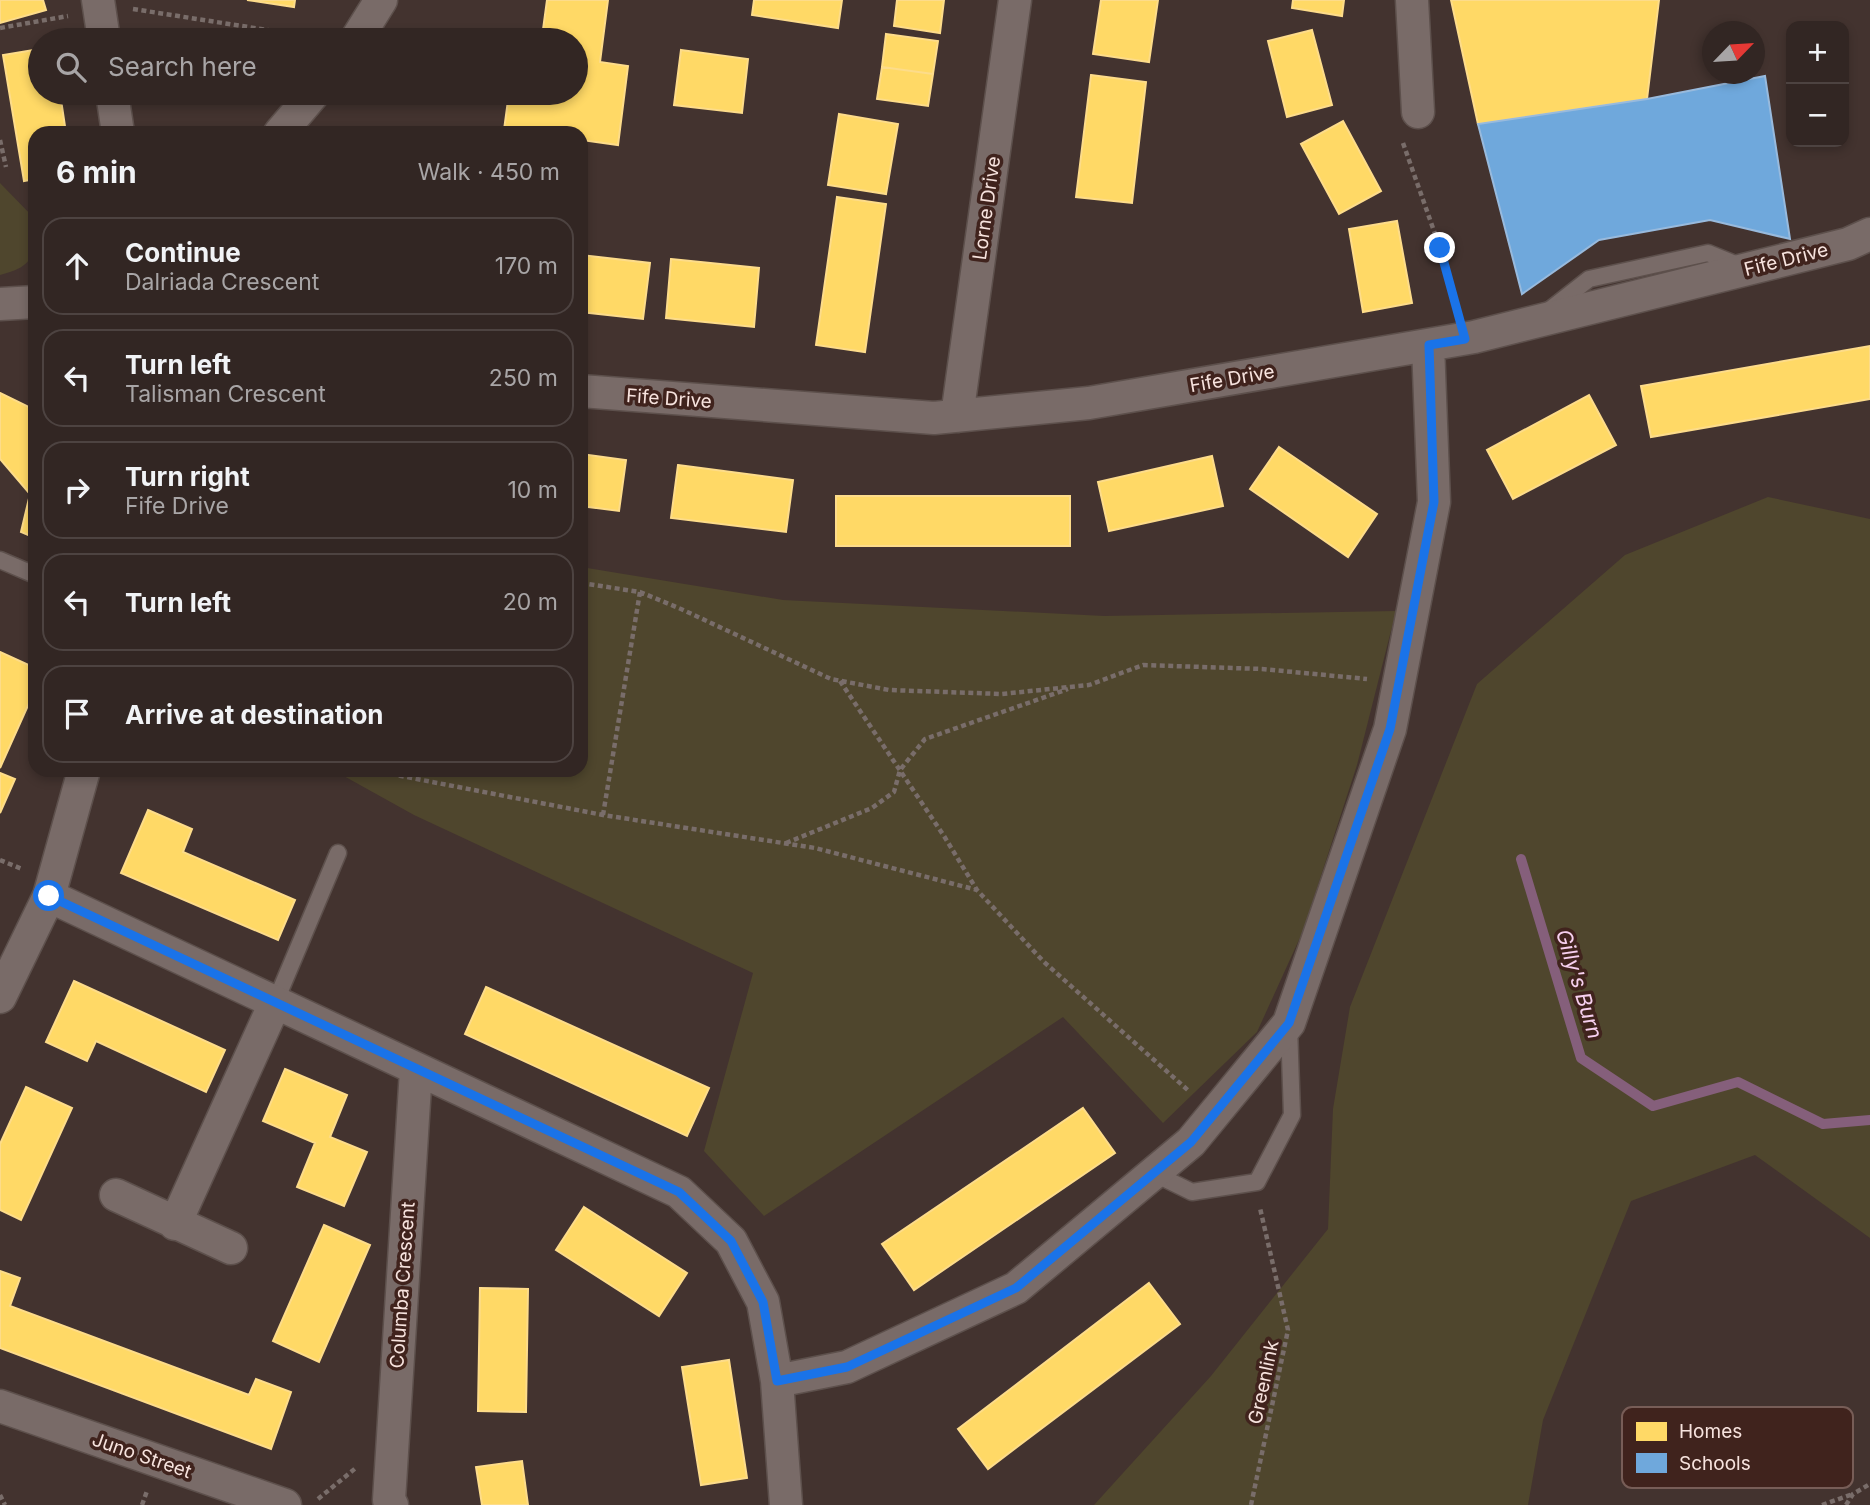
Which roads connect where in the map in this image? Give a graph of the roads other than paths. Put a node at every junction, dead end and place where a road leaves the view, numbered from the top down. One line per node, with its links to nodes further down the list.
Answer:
1 (381, 0): 6 (street)
2 (1015, 0): 17 (street, Lorne Drive)
3 (1412, 0): 9 (street)
4 (99, 2): 5 (street)
5 (102, 28)
6 (364, 28)
7 (114, 105): 10 (street)
8 (304, 105): 11 (street)
9 (1418, 112)
10 (117, 126)
11 (286, 126)
12 (1870, 234): 15 (street, Fife Drive)
13 (28, 302): 14 (street)
14 (0, 304)
15 (1429, 345): 17 (street, Fife Drive); 25 (street)
16 (588, 392): 17 (street, Fife Drive)
17 (957, 416)
18 (0, 560): 19 (lane)
19 (28, 572)
20 (82, 777): 22 (street)
21 (338, 853): 24 (lane)
22 (49, 896): 23 (street); 24 (street)
23 (0, 997)
24 (275, 1003): 26 (street); 29 (street)
25 (1289, 1023): 27 (street); 27 (lane)
26 (416, 1070): 31 (street); 33 (street, Columba Crescent)
27 (1153, 1173): 31 (street)
28 (116, 1195): 29 (street)
29 (175, 1224): 30 (street)
30 (230, 1248)
31 (777, 1381): 35 (street)
32 (0, 1406): 34 (street, Juno Street)
33 (389, 1503)
34 (285, 1505)
35 (786, 1505)

